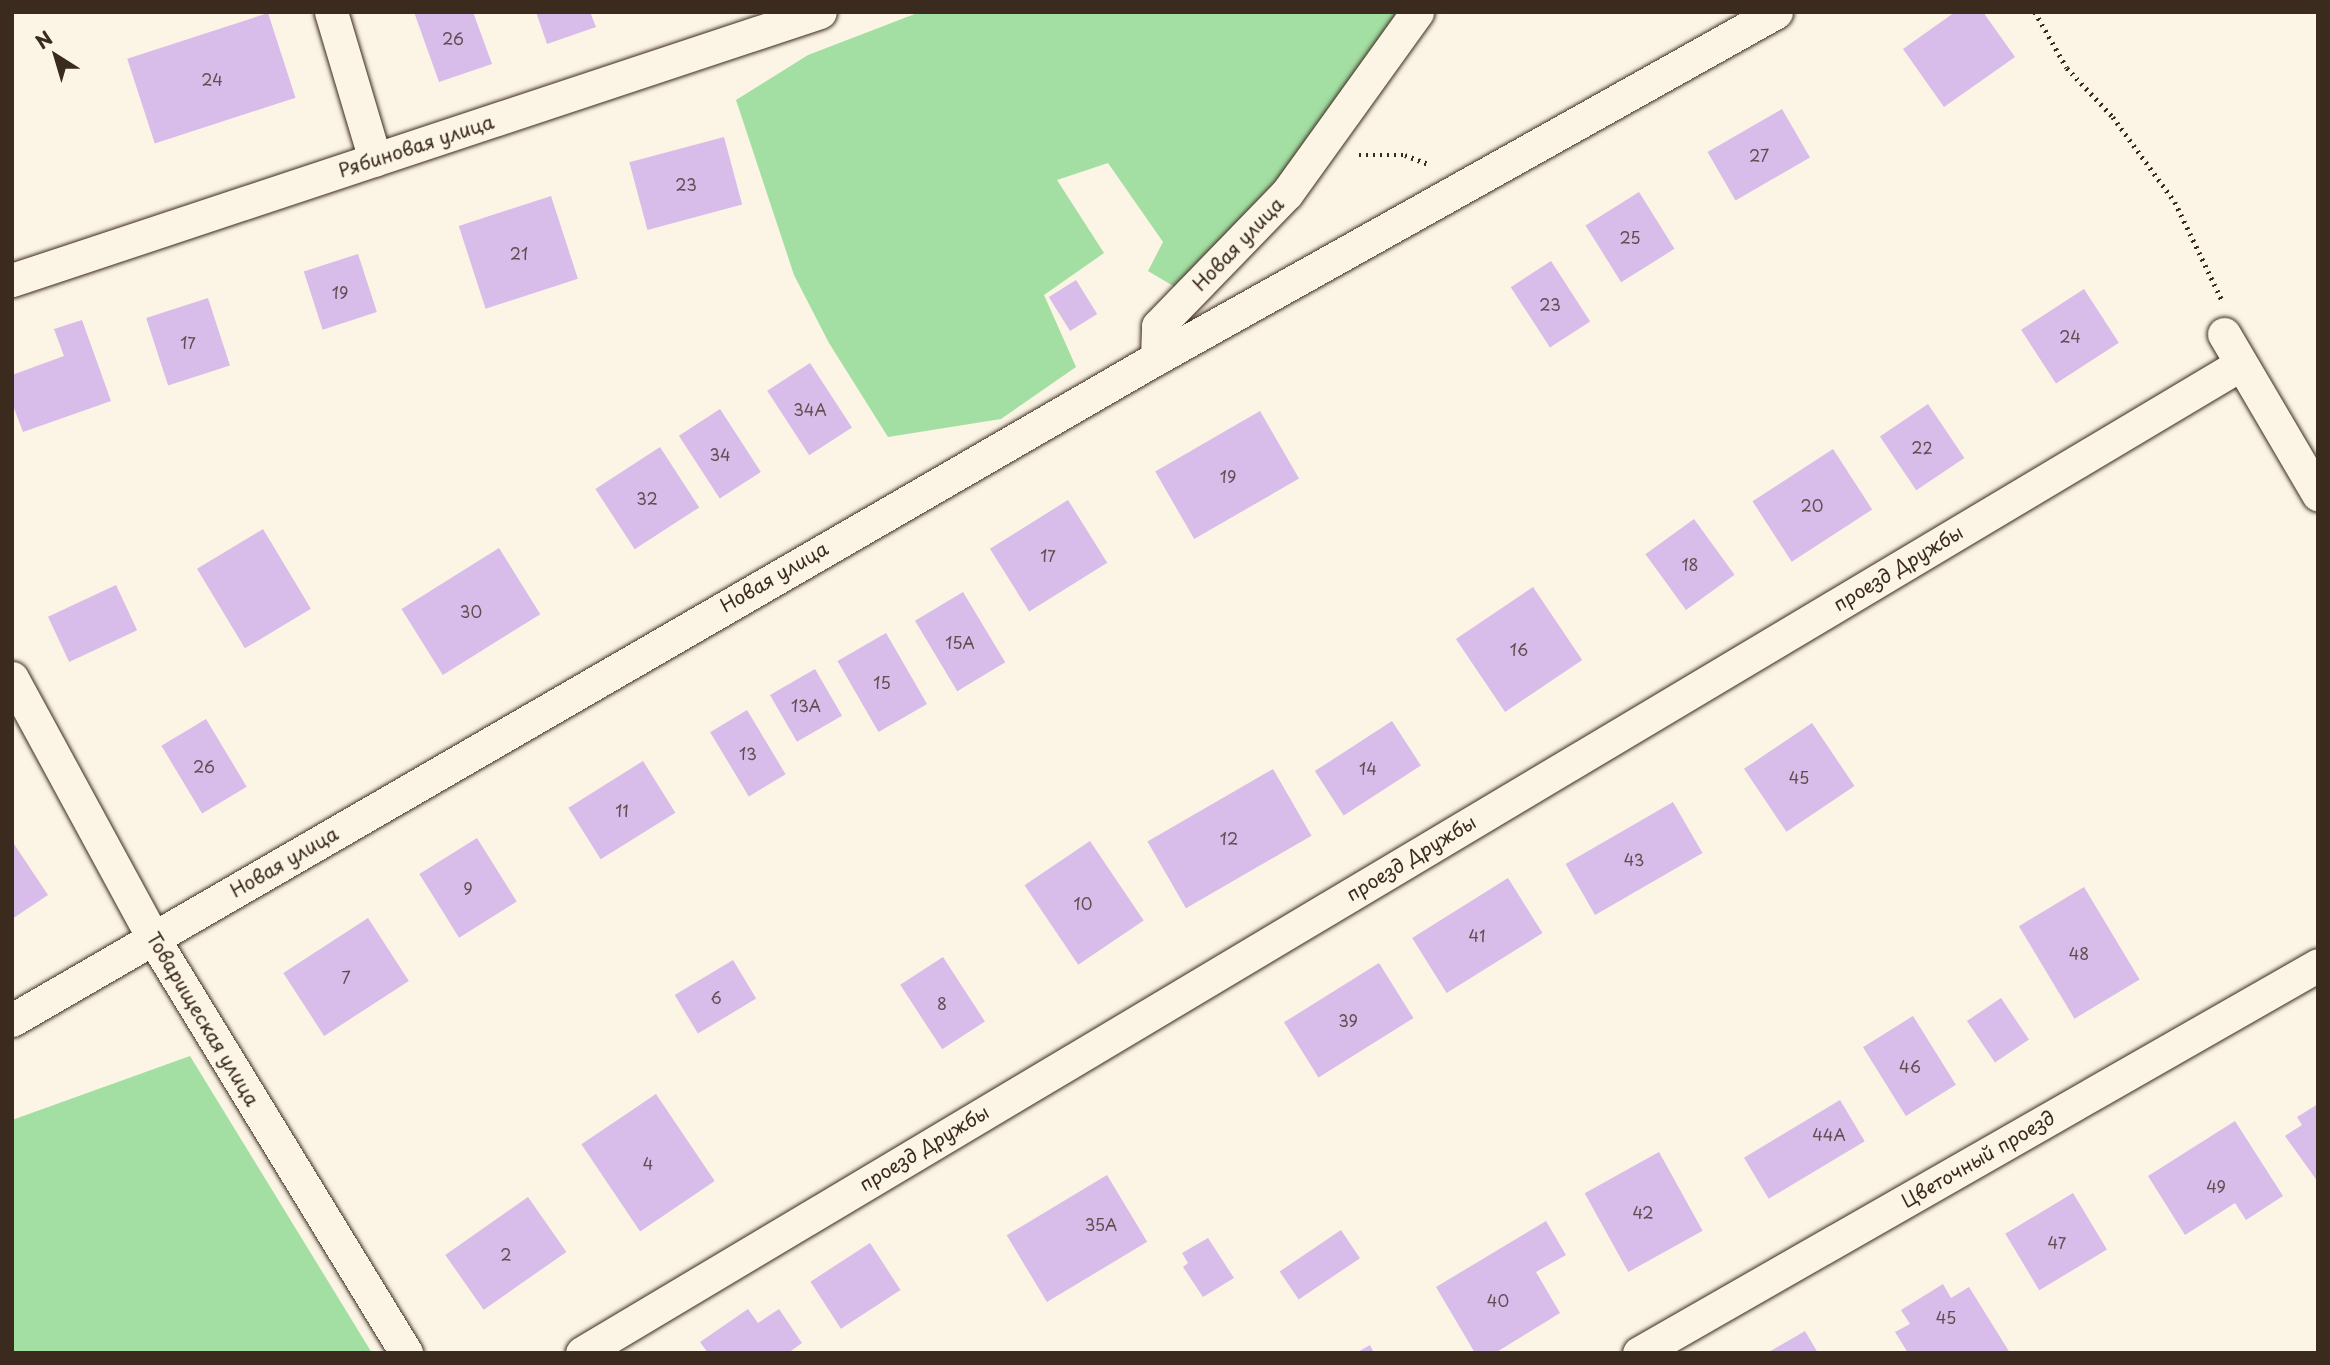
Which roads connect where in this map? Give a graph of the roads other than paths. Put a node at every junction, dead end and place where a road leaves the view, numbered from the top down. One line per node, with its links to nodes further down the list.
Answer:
1 (331, 12): 5 (street)
2 (820, 12): 5 (street, Рябиновая улица)
3 (1417, 12): 8 (street, Новая улица)
4 (1776, 12): 8 (street)
5 (375, 160): 6 (street, Рябиновая улица)
6 (12, 280)
7 (2224, 334): 9 (street)
8 (1157, 358): 12 (street, Новая улица)
9 (2241, 364): 10 (street); 16 (street, проезд Дружбы)
10 (2318, 494)
11 (12, 678): 12 (street, Товарищеская улица)
12 (153, 938): 14 (street, Новая улица); 15 (street, Товарищеская улица)
13 (2318, 965): 17 (street, Цветочный проезд)
14 (12, 1020)
15 (406, 1353)
16 (582, 1353)
17 (1639, 1353)

